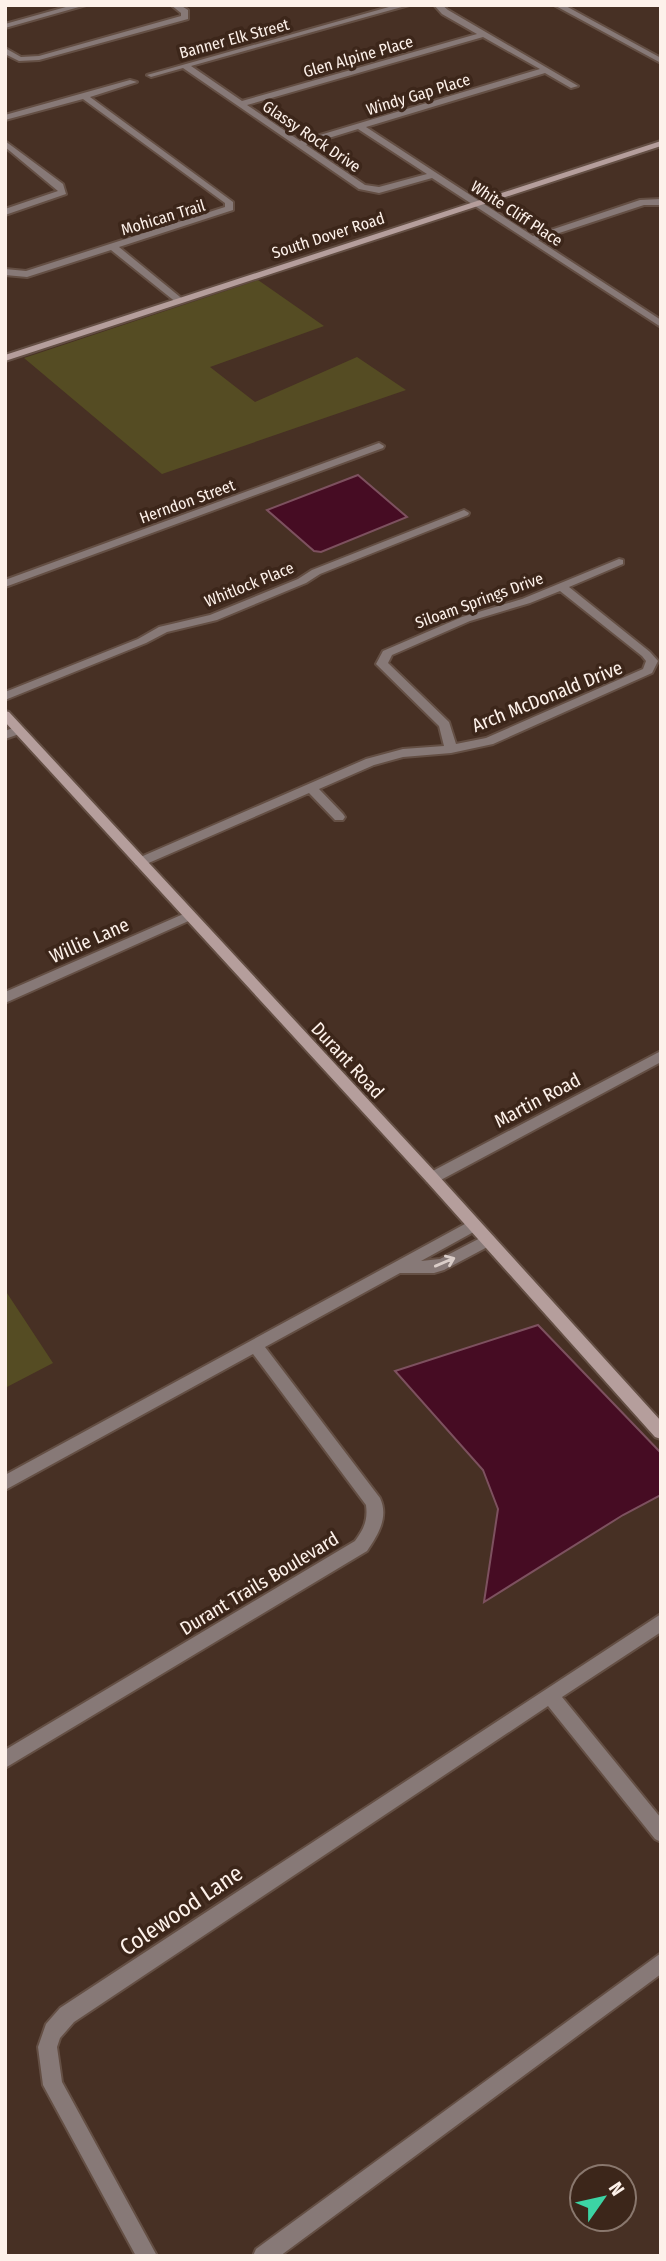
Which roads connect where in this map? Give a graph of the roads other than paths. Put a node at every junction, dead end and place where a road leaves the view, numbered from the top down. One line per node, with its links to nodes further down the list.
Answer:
1 (82, 5): 6 (street)
2 (175, 5): 8 (street)
3 (405, 5): 10 (street, Banner Elk Street)
4 (438, 5): 7 (street)
5 (558, 5): 9 (street)
6 (5, 26)
7 (484, 34): 11 (street); 16 (street, Glen Alpine Place)
8 (5, 50)
9 (661, 61)
10 (185, 66): 12 (street, Banner Elk Street); 16 (street, Glassy Rock Drive)
11 (546, 70): 14 (street); 18 (street, Windy Gap Place)
12 (151, 75)
13 (133, 82): 15 (street)
14 (574, 86)
15 (84, 96): 17 (street); 27 (street, Mohican Trail)
16 (240, 104): 21 (street, Glassy Rock Drive)
17 (5, 118)
18 (359, 126): 21 (street, Windy Gap Place); 22 (street, White Cliff Place)
19 (5, 142): 25 (street)
20 (661, 142): 24 (street, South Dover Road)
21 (299, 144): 22 (street, Glassy Rock Drive)
22 (433, 175): 24 (street, White Cliff Place)
23 (661, 202): 26 (street)
24 (476, 203): 26 (street, White Cliff Place); 29 (street, South Dover Road)
25 (5, 212)
26 (532, 239): 30 (street, White Cliff Place)
27 (113, 247): 28 (street, Mohican Trail); 29 (street)
28 (5, 272)
29 (180, 300): 31 (street, South Dover Road)
30 (661, 324)
31 (5, 358)
32 (379, 446): 35 (street, Herndon Street)
33 (464, 513): 37 (street, Whitlock Place)
34 (619, 562): 36 (street, Siloam Springs Drive)
35 (5, 584)
36 (561, 586): 40 (street, Siloam Springs Drive); 40 (street, Arch McDonald Drive)
37 (5, 696)
38 (5, 715): 39 (street, Durant Road)
39 (12, 732): 43 (street, Durant Road)
40 (451, 749): 41 (street, Arch McDonald Drive)
41 (311, 789): 42 (street); 43 (street, Arch McDonald Drive)
42 (339, 817)
43 (140, 862): 44 (street, Durant Road)
44 (188, 916): 45 (street, Willie Lane); 47 (street, Durant Road)
45 (5, 998)
46 (661, 1056): 47 (street, Martin Road)
47 (432, 1178): 48 (street, Durant Road)
48 (474, 1225): 49 (street, Durant Road); 50 (street)
49 (488, 1240): 50 (street, one-way to 49); 52 (street, Durant Road)
50 (398, 1267): 51 (street)
51 (255, 1346): 53 (street); 56 (street, Durant Trails Boulevard)
52 (661, 1432)
53 (5, 1483)
54 (661, 1622): 55 (street, Colewood Lane)
55 (550, 1695): 57 (street); 59 (street, Colewood Lane)
56 (5, 1760)
57 (661, 1833)
58 (661, 1962): 60 (street)
59 (148, 2256)
60 (263, 2256)

